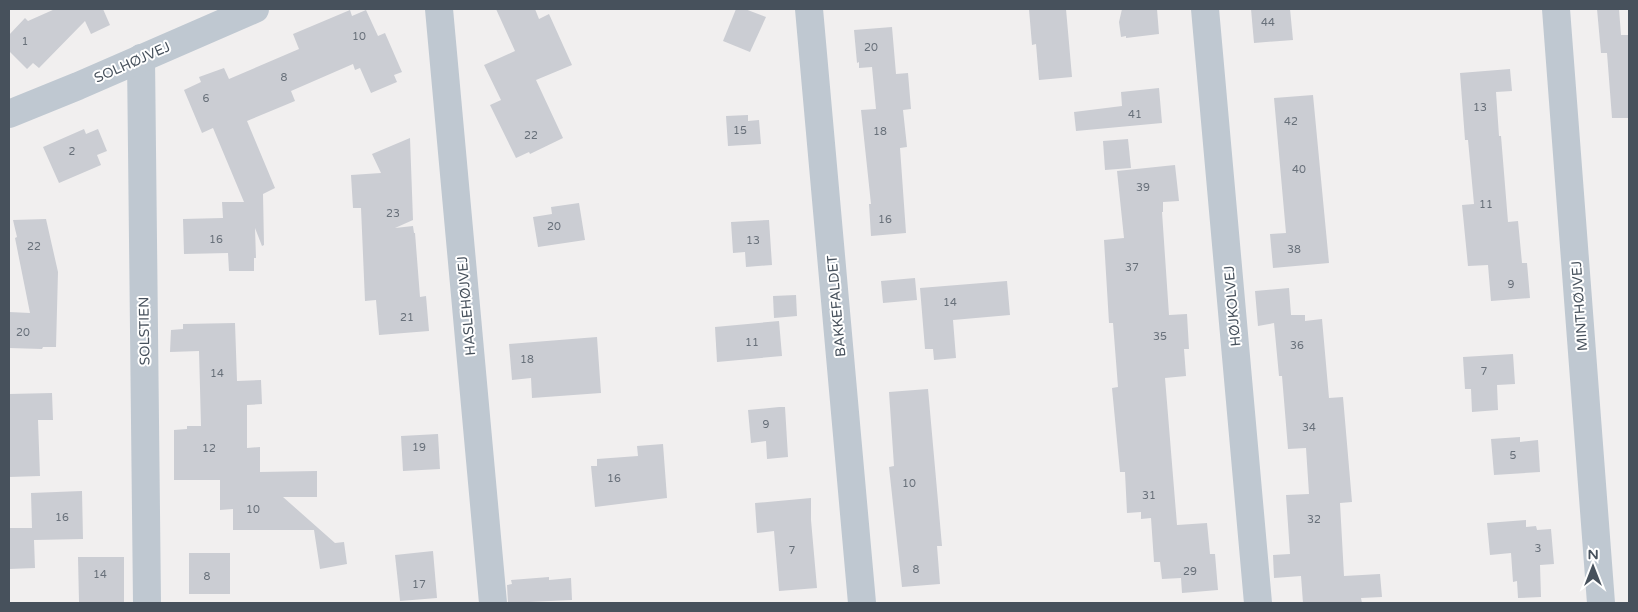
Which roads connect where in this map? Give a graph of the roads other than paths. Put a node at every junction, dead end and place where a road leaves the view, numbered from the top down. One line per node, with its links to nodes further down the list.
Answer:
1 (256, 9): 6 (street, SOLHØJVEJ)
2 (439, 9): 9 (street, HASLEHØJVEJ)
3 (809, 9): 10 (street, BAKKEFALDET)
4 (1205, 9): 11 (street, HØJKOLVEJ)
5 (1556, 9): 12 (street, MINTHØJVEJ)
6 (141, 58): 7 (street, SOLHØJVEJ); 8 (street, SOLSTIEN)
7 (9, 114)
8 (148, 603)
9 (493, 603)
10 (862, 603)
11 (1258, 603)
12 (1601, 603)

